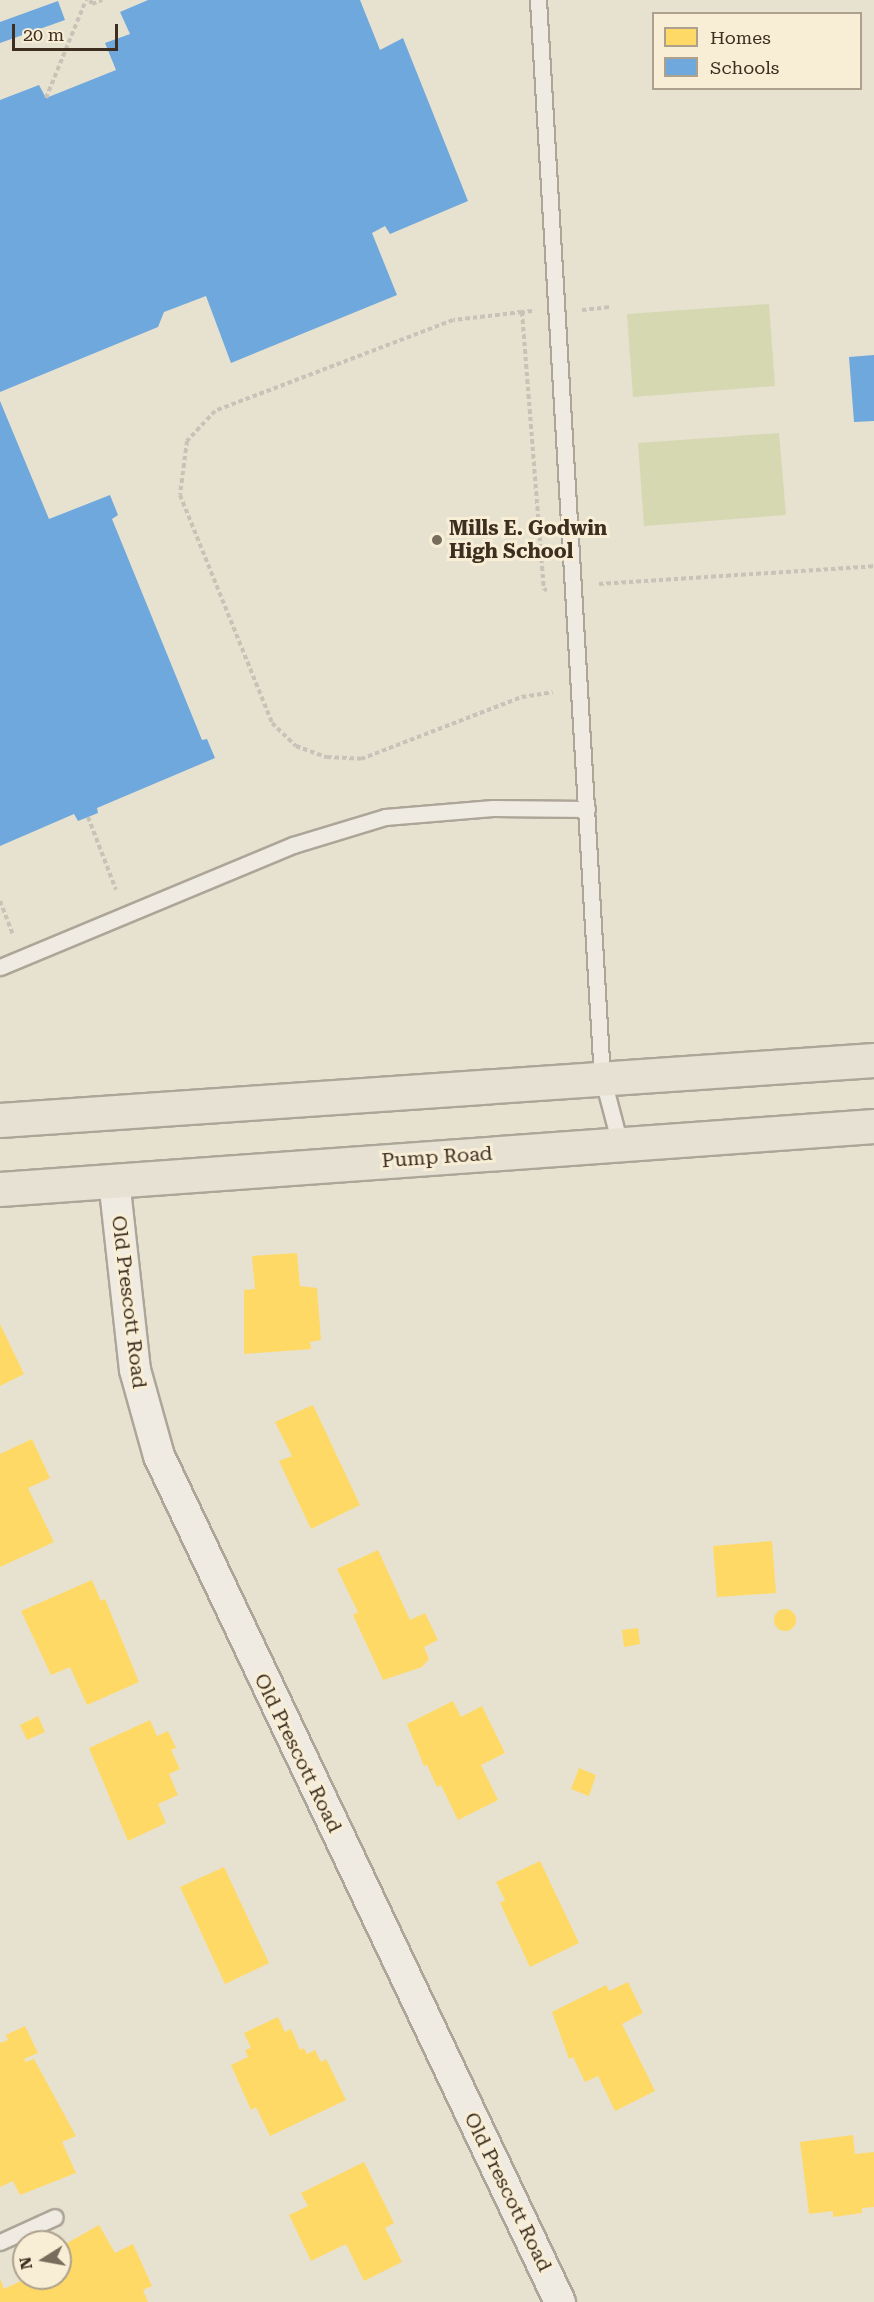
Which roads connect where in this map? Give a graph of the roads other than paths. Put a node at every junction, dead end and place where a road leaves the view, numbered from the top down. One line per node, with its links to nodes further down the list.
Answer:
1 (538, 0): 2 (lane)
2 (587, 808): 3 (lane); 5 (lane)
3 (0, 967)
4 (874, 1060): 5 (main road)
5 (602, 1076): 6 (main road); 8 (lane)
6 (0, 1120)
7 (874, 1126): 8 (main road, Pump Road)
8 (620, 1144): 9 (main road, Pump Road)
9 (114, 1180): 10 (main road, Pump Road); 13 (street, Old Prescott Road)
10 (0, 1189)
11 (56, 2217): 12 (lane)
12 (0, 2242)
13 (560, 2302)

